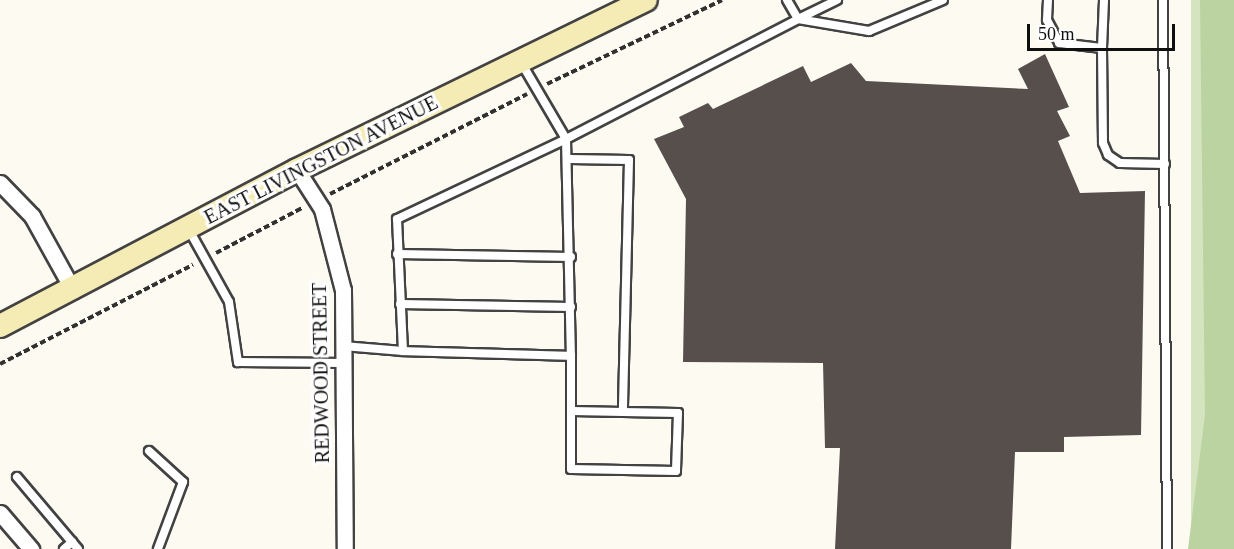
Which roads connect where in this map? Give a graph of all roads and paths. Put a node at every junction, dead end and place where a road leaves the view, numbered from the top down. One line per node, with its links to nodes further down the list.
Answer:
1 (646, 0): 11 (main road, EAST LIVINGSTON AVENUE)
2 (722, 0): 12 (path)
3 (787, 0): 9 (lane)
4 (837, 0): 9 (lane)
5 (943, 0): 9 (lane)
6 (1048, 0): 10 (lane)
7 (1104, 0): 10 (lane)
8 (1163, 0): 15 (lane)
9 (798, 19): 13 (lane)
10 (1102, 48): 15 (lane)
11 (519, 60): 12 (lane); 16 (main road, EAST LIVINGSTON AVENUE)
12 (537, 90): 13 (lane); 18 (path)
13 (566, 139): 14 (lane); 20 (lane)
14 (570, 159): 21 (lane); 33 (lane)
15 (1165, 164): 42 (lane)
16 (297, 170): 18 (street, REDWOOD STREET); 19 (main road, EAST LIVINGSTON AVENUE)
17 (0, 183): 23 (street)
18 (317, 201): 22 (path); 27 (street, REDWOOD STREET)
19 (189, 228): 22 (lane); 23 (main road, EAST LIVINGSTON AVENUE)
20 (397, 254): 21 (lane); 24 (lane)
21 (571, 257): 25 (lane)
22 (205, 259): 30 (lane); 31 (path)
23 (73, 290): 26 (main road, EAST LIVINGSTON AVENUE)
24 (400, 304): 25 (lane); 28 (lane)
25 (571, 307): 29 (lane)
26 (0, 327)
27 (344, 345): 28 (lane); 30 (street, REDWOOD STREET)
28 (404, 351): 29 (lane)
29 (571, 356): 32 (lane)
30 (344, 363): 41 (street, REDWOOD STREET)
31 (0, 364)
32 (572, 411): 33 (lane); 33 (lane)
33 (623, 412)
34 (148, 451): 40 (lane)
35 (17, 477): 37 (lane)
36 (0, 513): 38 (street)
37 (75, 546): 39 (lane)
38 (27, 548)
39 (64, 549)
40 (158, 549)
41 (345, 549)
42 (1167, 549)

